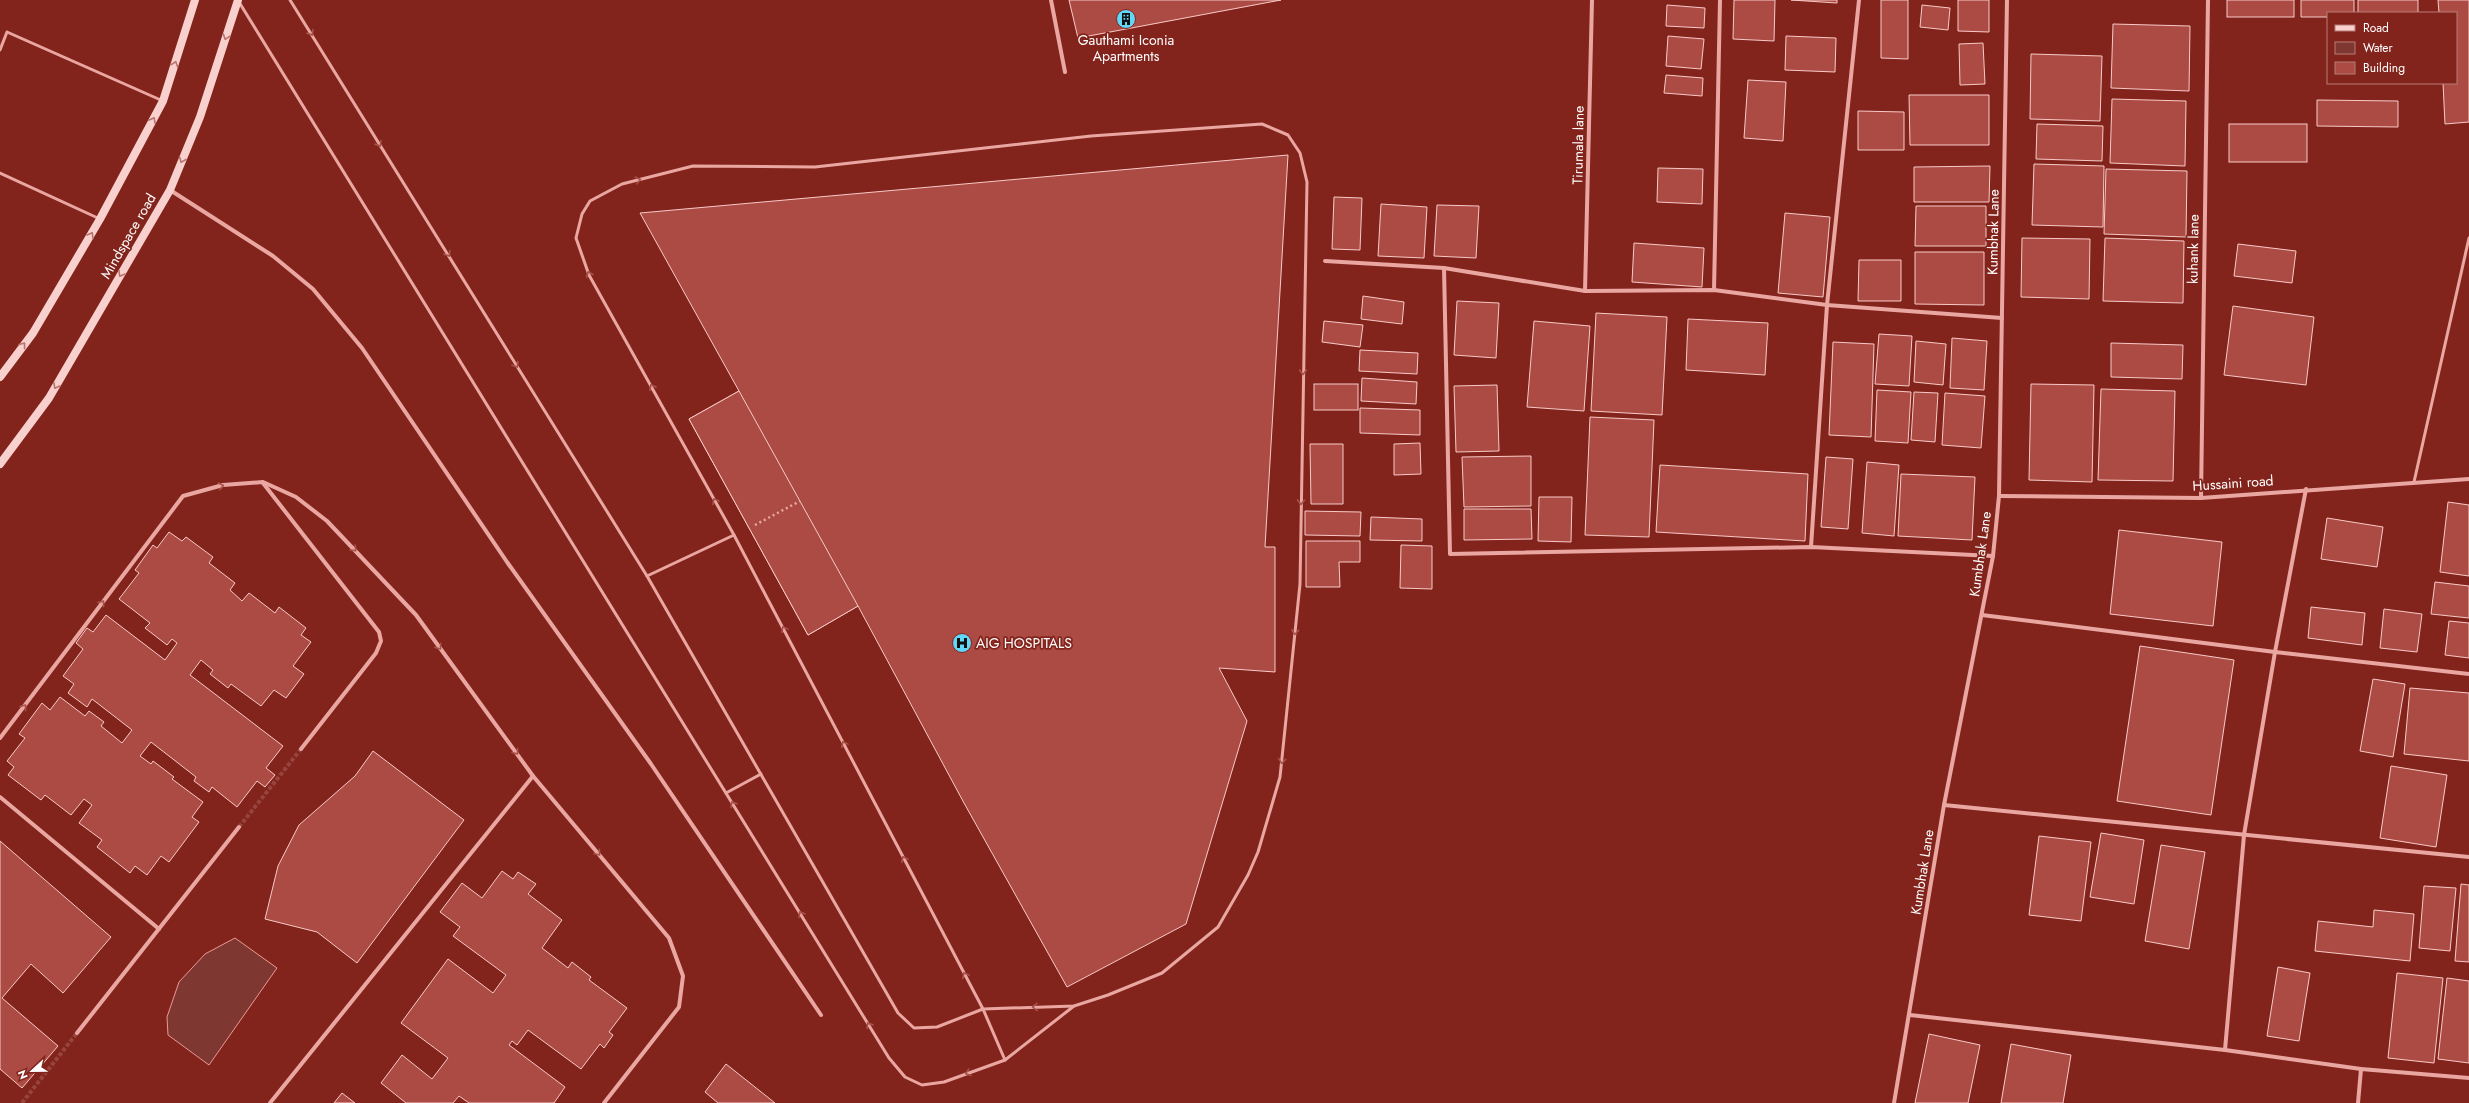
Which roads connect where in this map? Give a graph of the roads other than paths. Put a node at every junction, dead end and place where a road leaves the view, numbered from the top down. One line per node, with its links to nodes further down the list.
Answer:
1 (195, 0): 12 (main road, one-way to 1)
2 (238, 0): 14 (main road, Mindspace road, one-way to 14); 42 (lane)
3 (290, 0): 34 (lane, one-way to 34)
4 (1051, 0): 11 (street)
5 (1592, 0): 20 (street, Tirumala lane)
6 (1720, 0): 19 (street)
7 (1859, 0): 21 (street)
8 (2007, 0): 22 (street, Kumbhak Lane)
9 (2208, 0): 30 (street, kuhank lane)
10 (0, 50): 12 (lane)
11 (1065, 72)
12 (163, 101): 15 (main road, one-way to 12)
13 (0, 173): 15 (lane)
14 (170, 190): 24 (main road, Mindspace road, one-way to 24); 52 (street)
15 (100, 219): 23 (main road, one-way to 15)
16 (2469, 238): 27 (lane)
17 (1326, 261): 18 (street)
18 (1444, 268): 20 (street); 32 (street)
19 (1714, 290): 20 (street); 21 (street)
20 (1585, 291)
21 (1827, 305): 22 (street); 32 (street)
22 (2002, 318): 29 (street, Kumbhak Lane)
23 (0, 377)
24 (0, 464)
25 (2469, 479): 27 (street, Hussaini road)
26 (263, 482): 38 (street, one-way to 26); 39 (street); 41 (street, one-way to 41)
27 (2414, 482): 28 (street, Hussaini road)
28 (2306, 489): 30 (street, Hussaini road); 36 (street)
29 (1999, 496): 30 (street, Hussaini road); 33 (street, Kumbhak Lane)
30 (2201, 498)
31 (734, 535): 34 (lane); 49 (lane, one-way to 49); 50 (lane, one-way to 31)
32 (1811, 547): 33 (street)
33 (1993, 556): 35 (street, Kumbhak Lane)
34 (647, 576): 40 (lane)
35 (1982, 615): 36 (street); 44 (street, Kumbhak Lane)
36 (2275, 652): 37 (street); 46 (street)
37 (2469, 674)
38 (0, 738)
39 (301, 749)
40 (761, 774): 42 (lane); 50 (lane)
41 (533, 776): 58 (street); 59 (street, one-way to 59)
42 (726, 793): 55 (lane, one-way to 42)
43 (0, 797): 48 (street)
44 (1944, 805): 46 (street); 51 (street, Kumbhak Lane)
45 (239, 827): 48 (street)
46 (2244, 835): 47 (street); 54 (street)
47 (2469, 857)
48 (159, 929): 53 (street)
49 (1074, 1006): 50 (lane, one-way to 50); 55 (lane)
50 (983, 1009): 55 (lane)
51 (1910, 1015): 54 (street); 60 (street, Kumbhak Lane)
52 (822, 1016)
53 (78, 1033)
54 (2225, 1050): 56 (street)
55 (1005, 1060)
56 (2361, 1069): 57 (street); 61 (street)
57 (2469, 1078)
58 (270, 1103)
59 (604, 1103)
60 (1894, 1103)
61 (2358, 1103)

